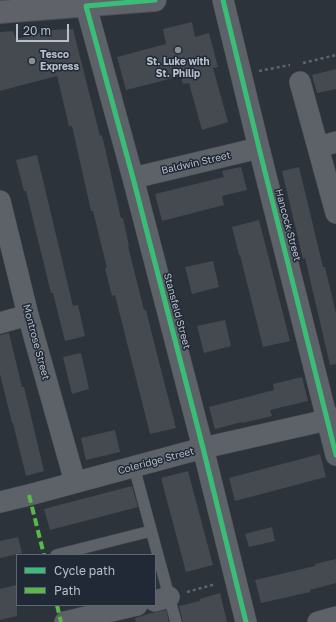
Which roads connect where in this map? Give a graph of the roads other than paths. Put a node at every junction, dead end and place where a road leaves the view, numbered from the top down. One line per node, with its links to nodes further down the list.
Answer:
1 (155, 0): 3 (main road)
2 (223, 0): 7 (street, Hancock Street)
3 (86, 6): 4 (main road); 8 (street, Stansfeld Street)
4 (0, 12)
5 (300, 82): 6 (street)
6 (327, 144): 10 (street)
7 (258, 148): 8 (street, Baldwin Street); 13 (street, Hancock Street)
8 (133, 178): 14 (street, Stansfeld Street)
9 (0, 201): 11 (street, Montrose Street)
10 (336, 213)
11 (28, 315): 12 (street); 17 (street, Montrose Street)
12 (0, 323)
13 (332, 419): 14 (street, Coleridge Street); 15 (street, Hancock Street)
14 (203, 448): 16 (street, Coleridge Street); 28 (street, Stansfeld Street)
15 (336, 455)
16 (134, 467): 17 (street, Coleridge Street); 19 (lane)
17 (75, 482): 18 (street, Coleridge Street)
18 (0, 502)
19 (151, 531): 20 (lane); 21 (lane)
20 (60, 554)
21 (155, 554)
22 (156, 562): 23 (lane)
23 (162, 599): 27 (lane)
24 (133, 606): 26 (street)
25 (336, 617): 29 (street)
26 (65, 622)
27 (176, 622)
28 (246, 622)
29 (318, 622)

